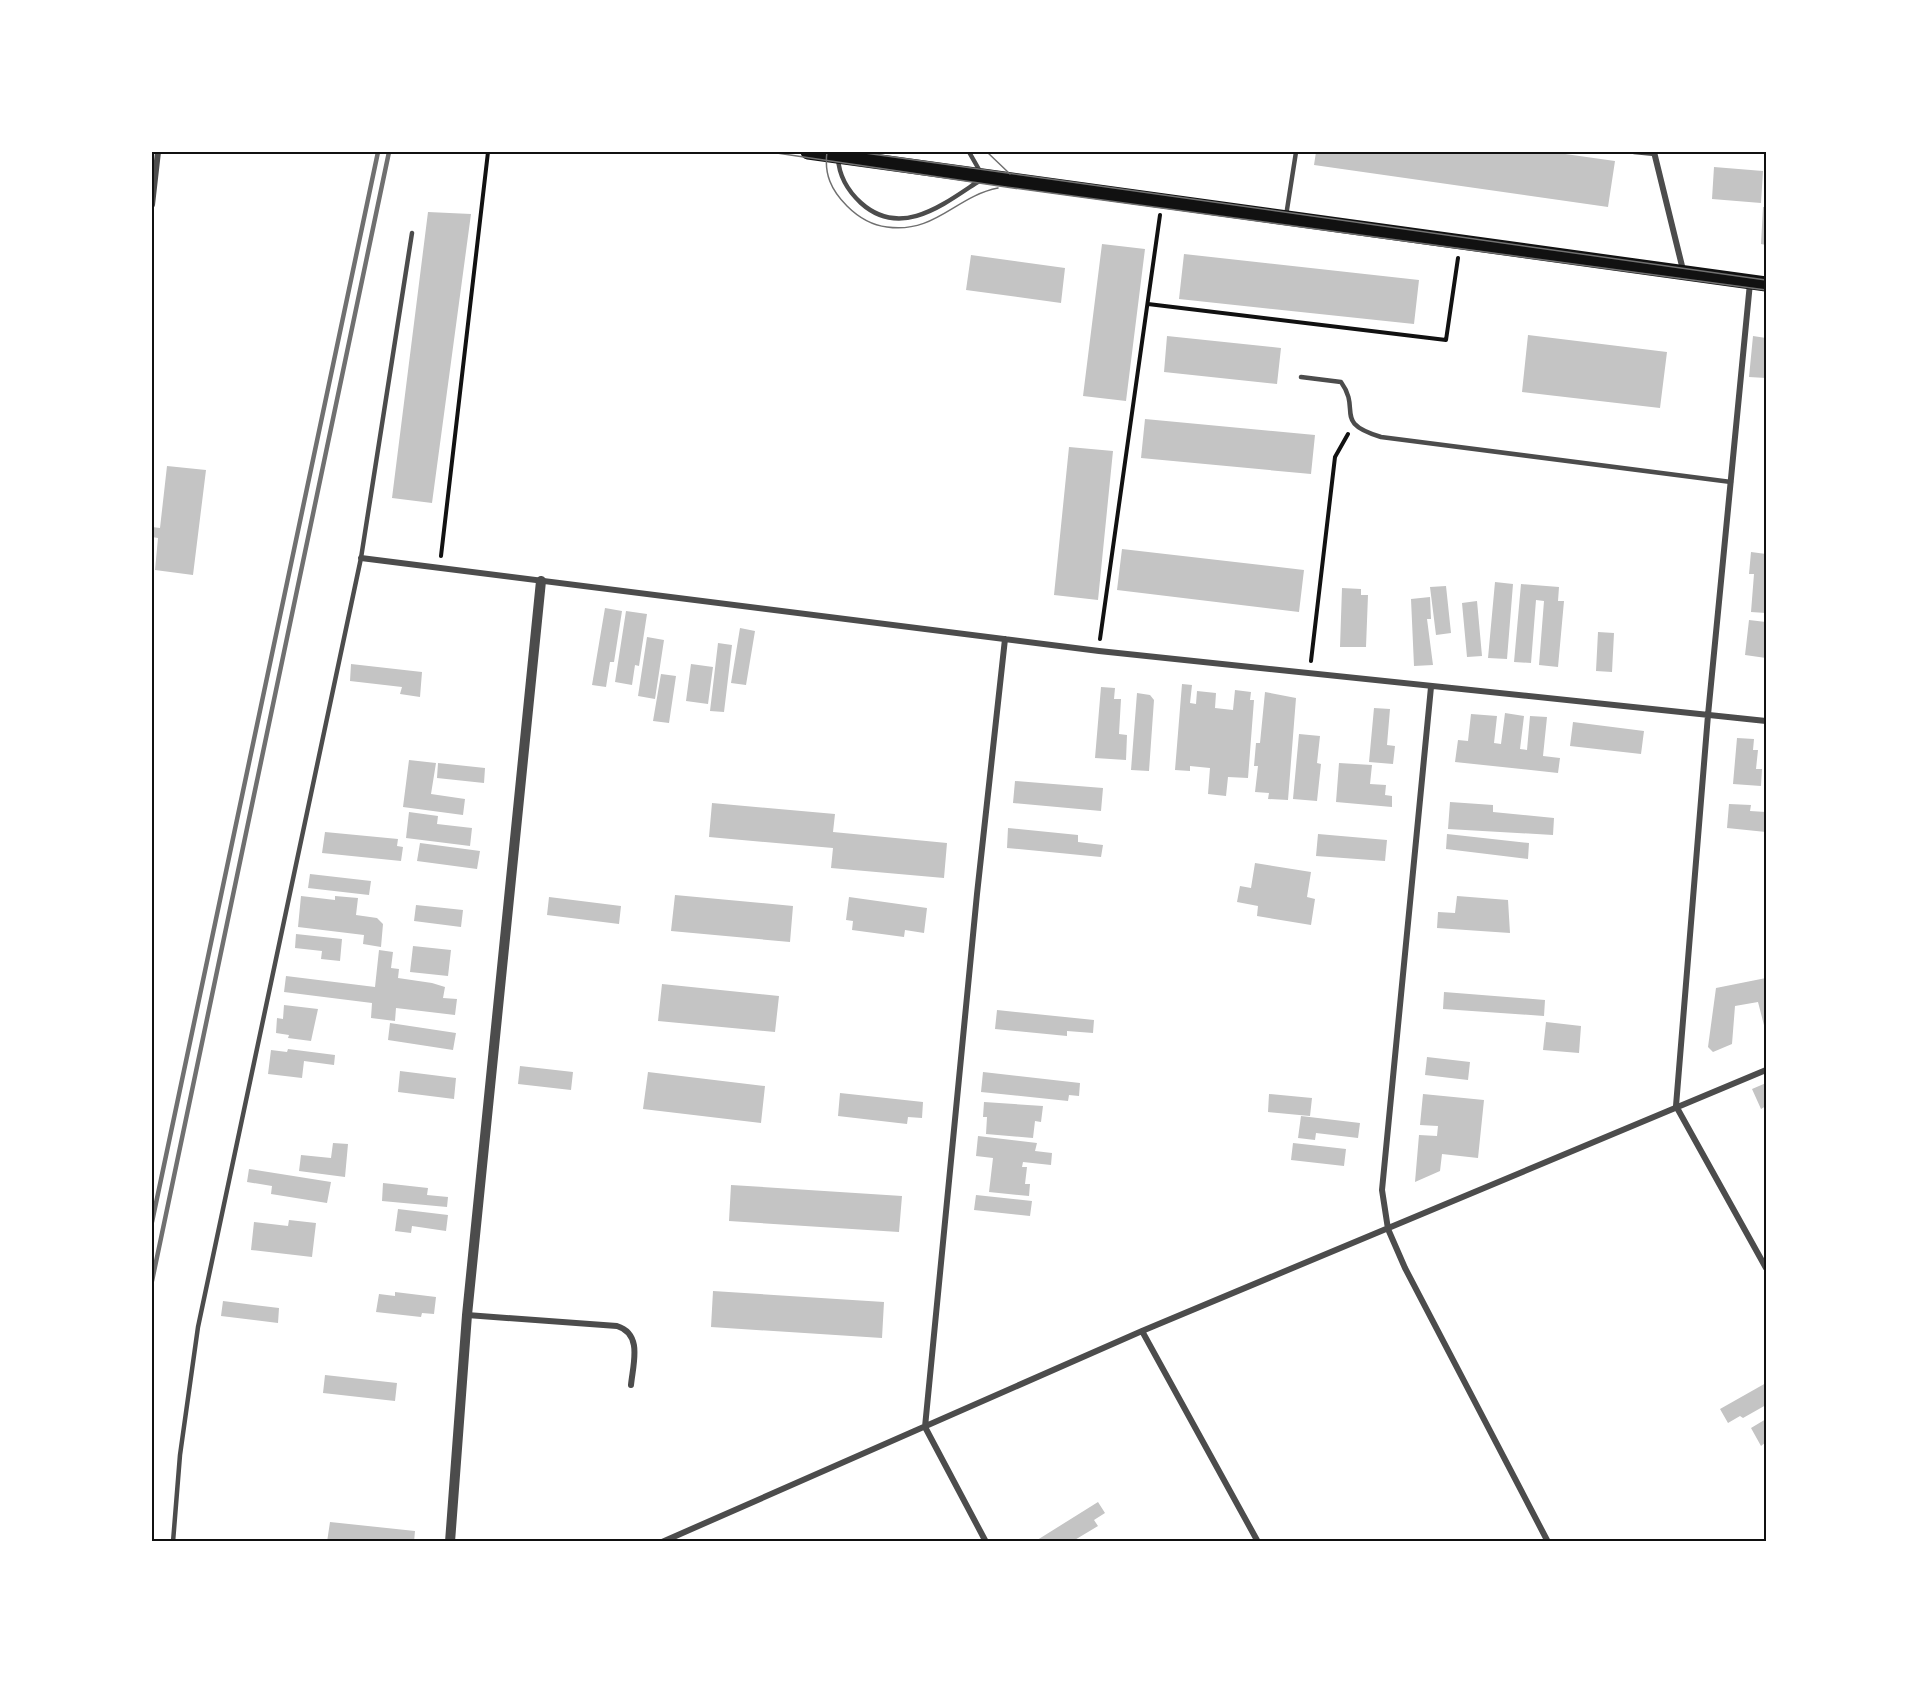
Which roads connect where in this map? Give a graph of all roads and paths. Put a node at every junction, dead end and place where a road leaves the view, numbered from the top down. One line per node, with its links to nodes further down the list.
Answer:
1 (158, 152): 11 (street)
2 (488, 152): 23 (path)
3 (808, 152): 7 (main road)
4 (969, 152): 9 (lane)
5 (1296, 152): 12 (lane)
6 (1634, 152): 8 (lane)
7 (838, 153): 9 (main road); 9 (lane)
8 (1654, 153): 15 (street)
9 (983, 177): 10 (main road)
10 (1162, 202): 12 (main road); 18 (path)
11 (152, 205)
12 (1285, 219): 14 (main road)
13 (412, 233): 22 (lane)
14 (1460, 243): 15 (main road); 18 (path)
15 (1684, 274): 16 (main road)
16 (1750, 283): 17 (main road); 21 (street)
17 (1767, 284)
18 (1149, 304): 26 (path)
19 (1301, 376): 20 (lane)
20 (1353, 424): 21 (lane); 27 (path)
21 (1731, 482): 29 (street)
22 (361, 558): 23 (street); 39 (lane)
23 (440, 568): 24 (street)
24 (540, 581): 25 (street); 35 (street)
25 (1005, 639): 26 (street); 38 (street)
26 (1098, 651): 27 (street)
27 (1309, 674): 28 (street)
28 (1431, 687): 29 (street); 33 (street)
29 (1708, 715): 30 (street); 32 (street)
30 (1767, 721)
31 (1767, 1070): 32 (street)
32 (1676, 1106): 33 (street); 34 (street)
33 (1388, 1229): 36 (street); 44 (street)
34 (1767, 1268)
35 (467, 1315): 37 (street); 40 (street)
36 (1142, 1331): 38 (street); 43 (street)
37 (631, 1385)
38 (925, 1427): 41 (street); 42 (street)
39 (173, 1542)
40 (450, 1542)
41 (662, 1542)
42 (986, 1542)
43 (1258, 1542)
44 (1548, 1542)

